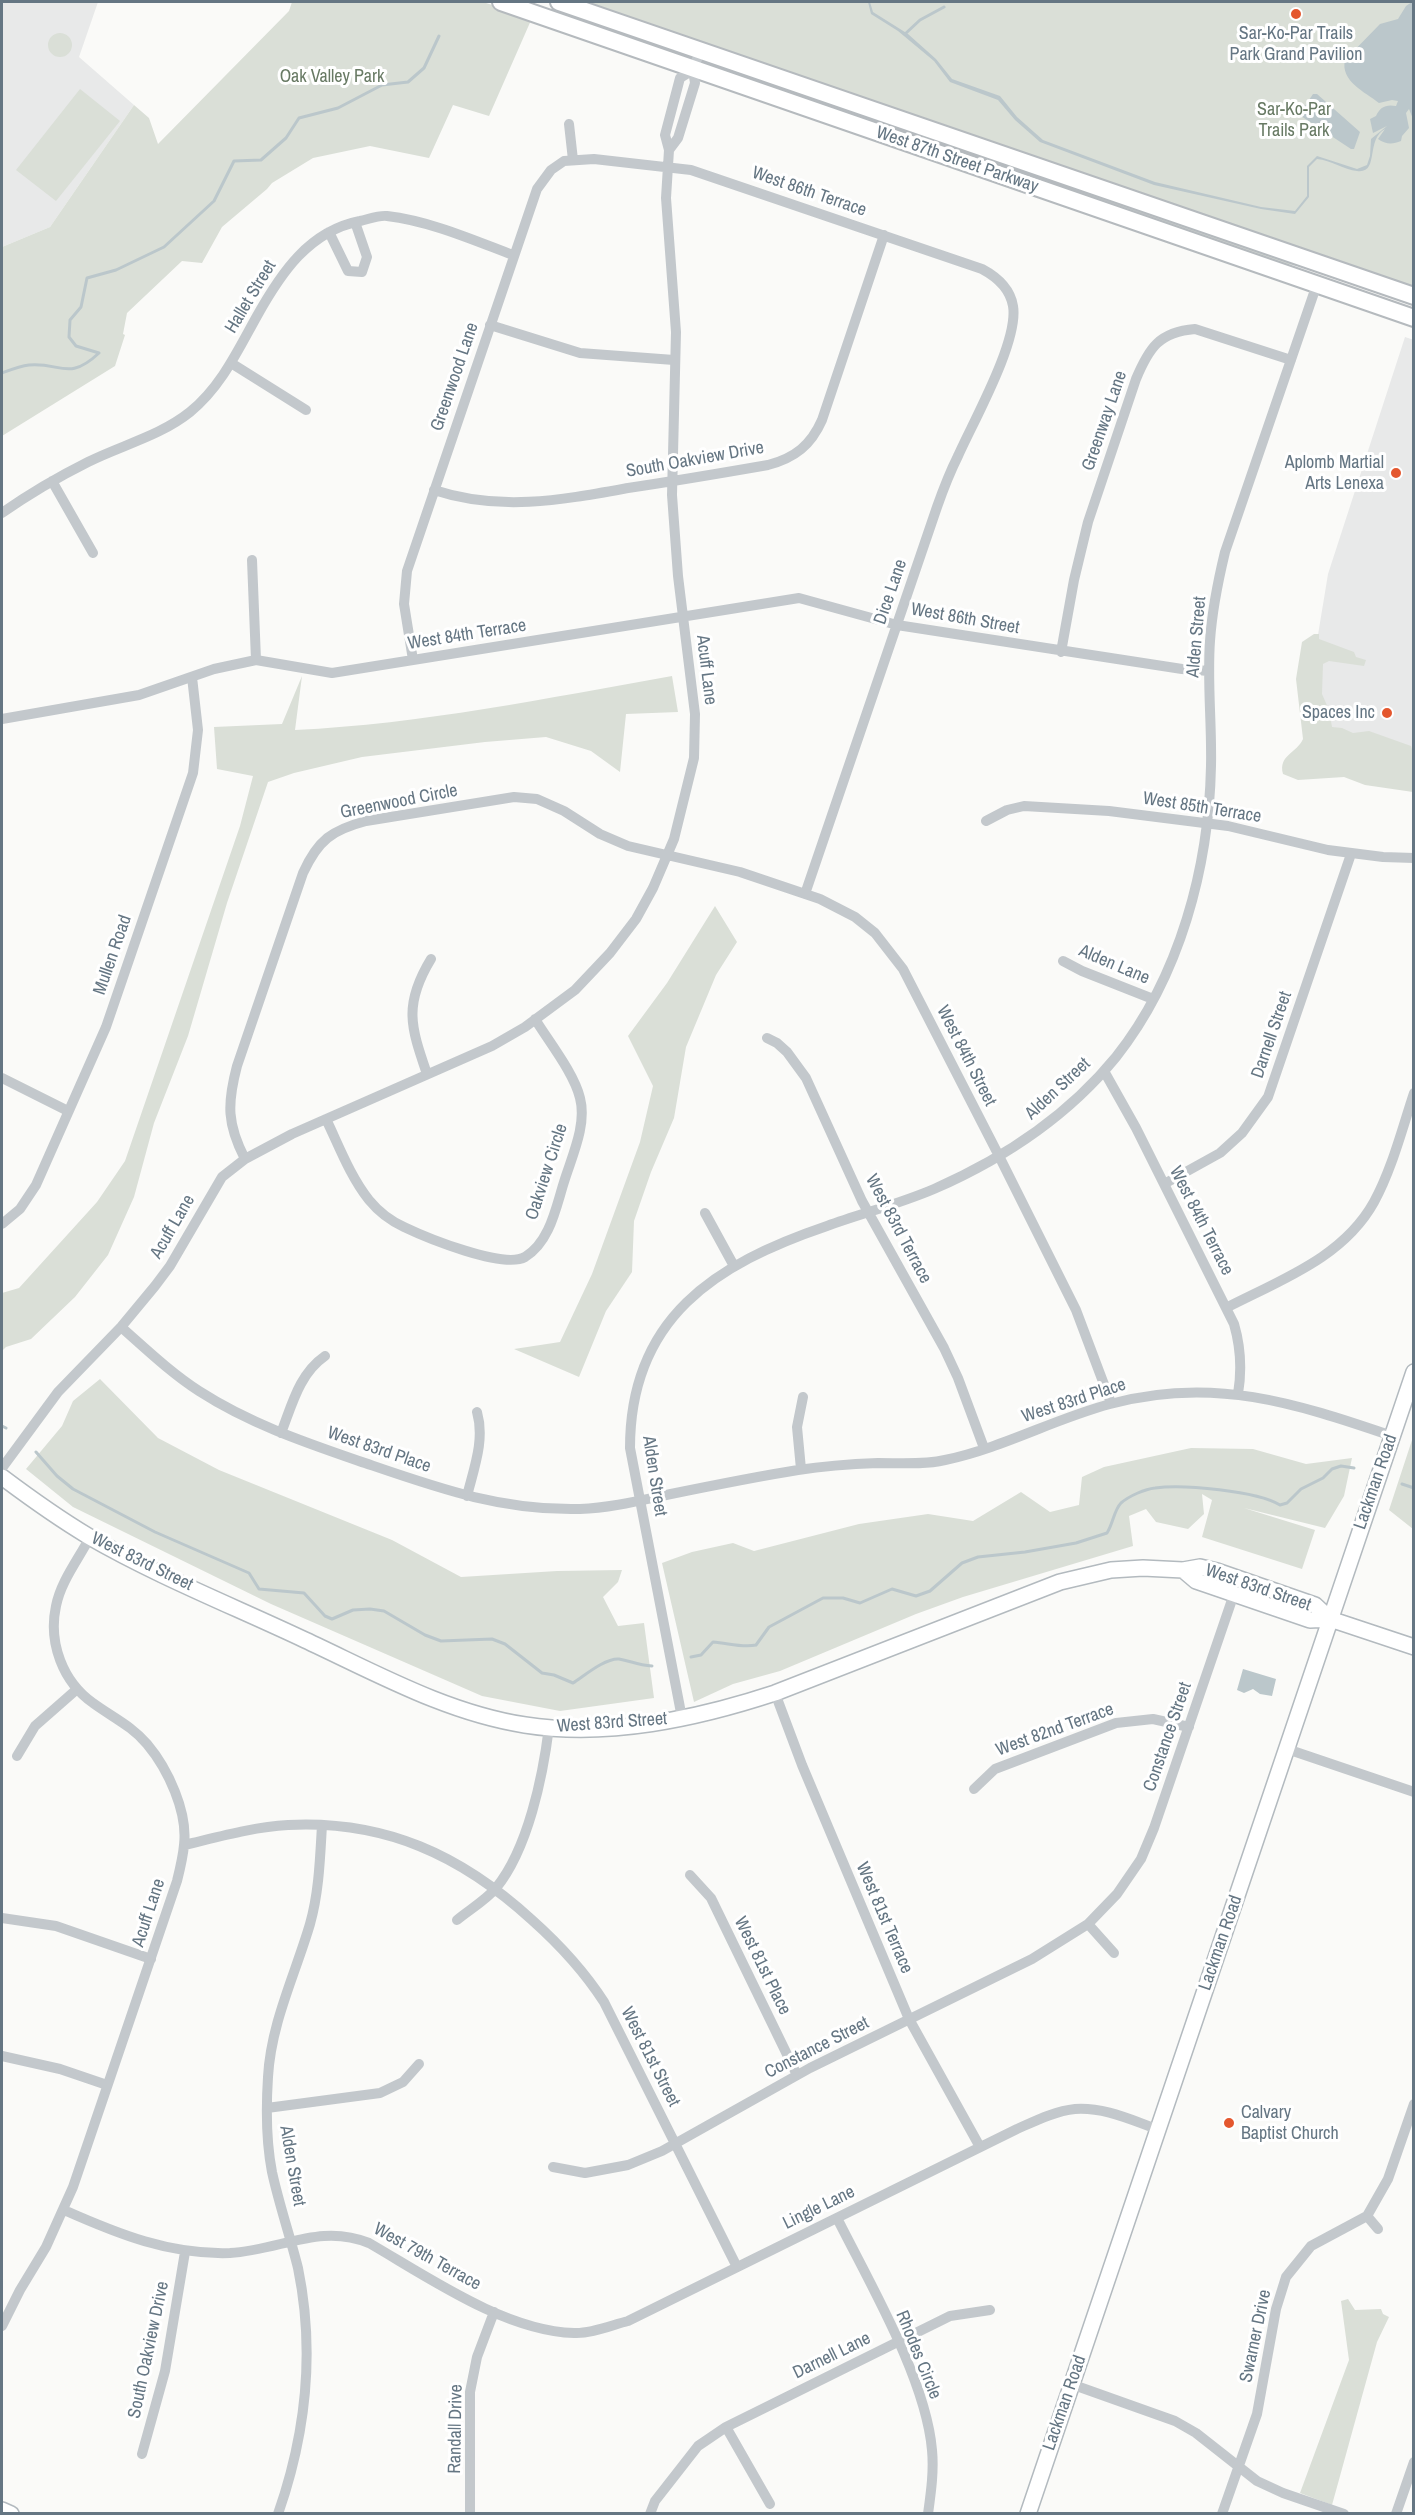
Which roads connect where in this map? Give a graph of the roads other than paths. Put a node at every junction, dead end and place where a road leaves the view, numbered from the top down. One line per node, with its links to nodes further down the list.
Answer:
1 (501, 2): 4 (main road, West 87th Street Parkway)
2 (559, 2): 3 (main road, West 87th Street Parkway)
3 (700, 51): 4 (street, Acuff Lane); 13 (main road, West 87th Street Parkway)
4 (693, 70): 7 (street, Acuff Lane); 12 (main road, West 87th Street Parkway)
5 (569, 124): 6 (street)
6 (573, 160): 7 (street, West 86th Terrace); 11 (street, Greenwood Lane)
7 (668, 166): 10 (street, West 86th Terrace); 17 (street, Acuff Lane)
8 (354, 222): 9 (street); 9 (street); 11 (street)
9 (329, 232): 19 (street, Hallet Street)
10 (884, 236): 14 (street, West 86th Terrace); 22 (street, South Oakview Drive)
11 (513, 255): 16 (street, Greenwood Lane)
12 (1317, 284): 15 (main road, West 87th Street Parkway); 18 (street, Alden Street)
13 (1413, 296)
14 (1013, 305): 28 (street, Dice Lane)
15 (1413, 318)
16 (490, 325): 17 (street); 23 (street, Greenwood Lane)
17 (674, 360): 22 (street, Acuff Lane)
18 (1291, 360): 29 (street, Greenway Lane); 32 (street, Alden Street)
19 (231, 363): 20 (street, Hallet Street); 21 (street, Hallet Street)
20 (306, 410)
21 (52, 481): 24 (street, Hallet Street); 25 (street)
22 (673, 481): 23 (street, South Oakview Drive); 27 (street, Acuff Lane)
23 (434, 490): 31 (street, Greenwood Lane)
24 (2, 513)
25 (93, 553)
26 (252, 560): 30 (street)
27 (682, 616): 28 (street, West 86th Street); 31 (street, West 84th Terrace); 38 (street, Acuff Lane)
28 (897, 625): 29 (street, West 86th Street); 40 (street, Dice Lane)
29 (1061, 652): 32 (street, West 86th Street)
30 (256, 660): 31 (street, West 84th Terrace); 33 (street, West 84th Terrace)
31 (412, 660)
32 (1209, 671): 36 (street, Alden Street)
33 (192, 677): 34 (street, West 84th Terrace); 50 (street, Mullen Road)
34 (2, 718)
35 (986, 821): 36 (street, West 85th Terrace)
36 (1207, 824): 37 (street, West 85th Terrace); 43 (street, Alden Street)
37 (1351, 854): 39 (street, West 85th Terrace); 54 (street, Darnell Street)
38 (667, 856): 40 (street, West 84th Street); 44 (street, Acuff Lane); 53 (street, Greenwood Circle)
39 (1413, 858)
40 (805, 894): 52 (street, West 84th Street)
41 (431, 960): 47 (street)
42 (1063, 961): 43 (street, Alden Lane)
43 (1152, 999): 46 (street, Alden Street)
44 (535, 1019): 47 (street, Acuff Lane); 51 (street, Oakview Circle)
45 (767, 1038): 55 (street, West 83rd Terrace)
46 (1104, 1071): 52 (street, Alden Street); 54 (street, West 84th Terrace)
47 (428, 1074): 51 (street, Acuff Lane)
48 (2, 1078): 50 (street)
49 (1413, 1094): 59 (street)
50 (68, 1111): 57 (street, Mullen Road)
51 (326, 1119): 53 (street, Acuff Lane)
52 (999, 1156): 55 (street, Alden Street); 65 (street, West 84th Street)
53 (244, 1160): 60 (street, Acuff Lane)
54 (1164, 1184): 59 (street, West 84th Terrace)
55 (868, 1212): 58 (street, Alden Street); 69 (street, West 83rd Terrace)
56 (705, 1213): 58 (street)
57 (2, 1224)
58 (734, 1266): 74 (street, Alden Street)
59 (1226, 1308): 63 (street, West 84th Terrace)
60 (121, 1327): 67 (street, West 83rd Place); 70 (street, Acuff Lane)
61 (325, 1356): 67 (street)
62 (1413, 1372): 68 (street, Lackman Road)
63 (1238, 1394): 65 (street, West 83rd Place); 68 (street, West 83rd Place)
64 (803, 1397): 71 (street)
65 (1111, 1403): 69 (street, West 83rd Place)
66 (477, 1412): 73 (street)
67 (281, 1433): 73 (street, West 83rd Place)
68 (1392, 1436): 79 (street, Lackman Road)
69 (984, 1448): 71 (street, West 83rd Place)
70 (2, 1468)
71 (801, 1469): 74 (street, West 83rd Place)
72 (2, 1477): 75 (street, West 83rd Street)
73 (466, 1496): 74 (street, West 83rd Place)
74 (640, 1500): 83 (street, Alden Street)
75 (90, 1537): 81 (street, Acuff Lane); 84 (street, West 83rd Street)
76 (1182, 1570): 77 (street, West 83rd Street); 78 (street, West 83rd Street); 82 (street, West 83rd Street)
77 (1239, 1579): 78 (street, Constance Street); 79 (street, West 83rd Street)
78 (1234, 1594): 79 (street, West 83rd Street); 85 (street, Constance Street)
79 (1330, 1619): 80 (street, West 83rd Street); 86 (street, Lackman Road)
80 (1413, 1647)
81 (76, 1690): 87 (street); 91 (street, Acuff Lane)
82 (776, 1694): 83 (street, West 83rd Street); 99 (street, West 81st Terrace)
83 (682, 1718): 84 (street, West 83rd Street)
84 (549, 1727): 93 (street)
85 (1189, 1727): 88 (street, West 82nd Terrace); 96 (street, Constance Street)
86 (1287, 1749): 89 (street); 106 (street, Lackman Road)
87 (17, 1756)
88 (974, 1789)
89 (1413, 1792)
90 (322, 1826): 91 (street, West 81st Street); 93 (street, West 81st Street); 105 (street, Alden Street)
91 (184, 1845): 98 (street, Acuff Lane)
92 (690, 1875): 102 (street, West 81st Place)
93 (496, 1888): 95 (street); 107 (street, West 81st Street)
94 (2, 1918): 98 (street)
95 (457, 1920)
96 (1088, 1924): 97 (street); 99 (street, Constance Street)
97 (1114, 1953)
98 (151, 1959): 103 (street, Acuff Lane)
99 (909, 2019): 102 (street, Constance Street); 108 (street, West 81st Terrace)
100 (2, 2056): 103 (street)
101 (419, 2064): 105 (street)
102 (797, 2075): 107 (street, Constance Street)
103 (107, 2085): 110 (street, Acuff Lane)
104 (1413, 2104): 111 (street)
105 (267, 2108): 114 (street, Alden Street)
106 (1157, 2129): 108 (street, Lingle Lane); 121 (street, Lackman Road)
107 (675, 2144): 109 (street, Constance Street); 116 (street, West 81st Street)
108 (980, 2147): 112 (street, Lingle Lane)
109 (553, 2167)
110 (64, 2210): 115 (street, West 79th Terrace); 119 (street, Acuff Lane)
111 (1367, 2216): 113 (street); 125 (street, Swarner Drive)
112 (837, 2217): 116 (street, Lingle Lane); 120 (street, Rhodes Circle)
113 (1378, 2229)
114 (291, 2243): 115 (street, West 79th Terrace); 118 (street, West 79th Terrace); 129 (street, Alden Street)
115 (185, 2252): 123 (street, South Oakview Drive)
116 (737, 2267): 118 (street, Lingle Lane)
117 (990, 2310): 120 (street, Darnell Lane)
118 (494, 2312): 130 (street, Randall Drive)
119 (2, 2326)
120 (898, 2342): 122 (street, Darnell Lane); 132 (street, Rhodes Circle)
121 (1071, 2384): 125 (street); 133 (street, Lackman Road)
122 (726, 2427): 126 (street); 131 (street, Darnell Lane)
123 (142, 2454)
124 (1413, 2462): 136 (street)
125 (1238, 2467): 134 (street, Swarner Drive); 135 (street)
126 (770, 2504)
127 (2, 2510): 128 (street)
128 (11, 2514)
129 (278, 2514)
130 (470, 2514)
131 (650, 2514)
132 (928, 2514)
133 (1028, 2514)
134 (1222, 2514)
135 (1344, 2514)
136 (1396, 2514)

